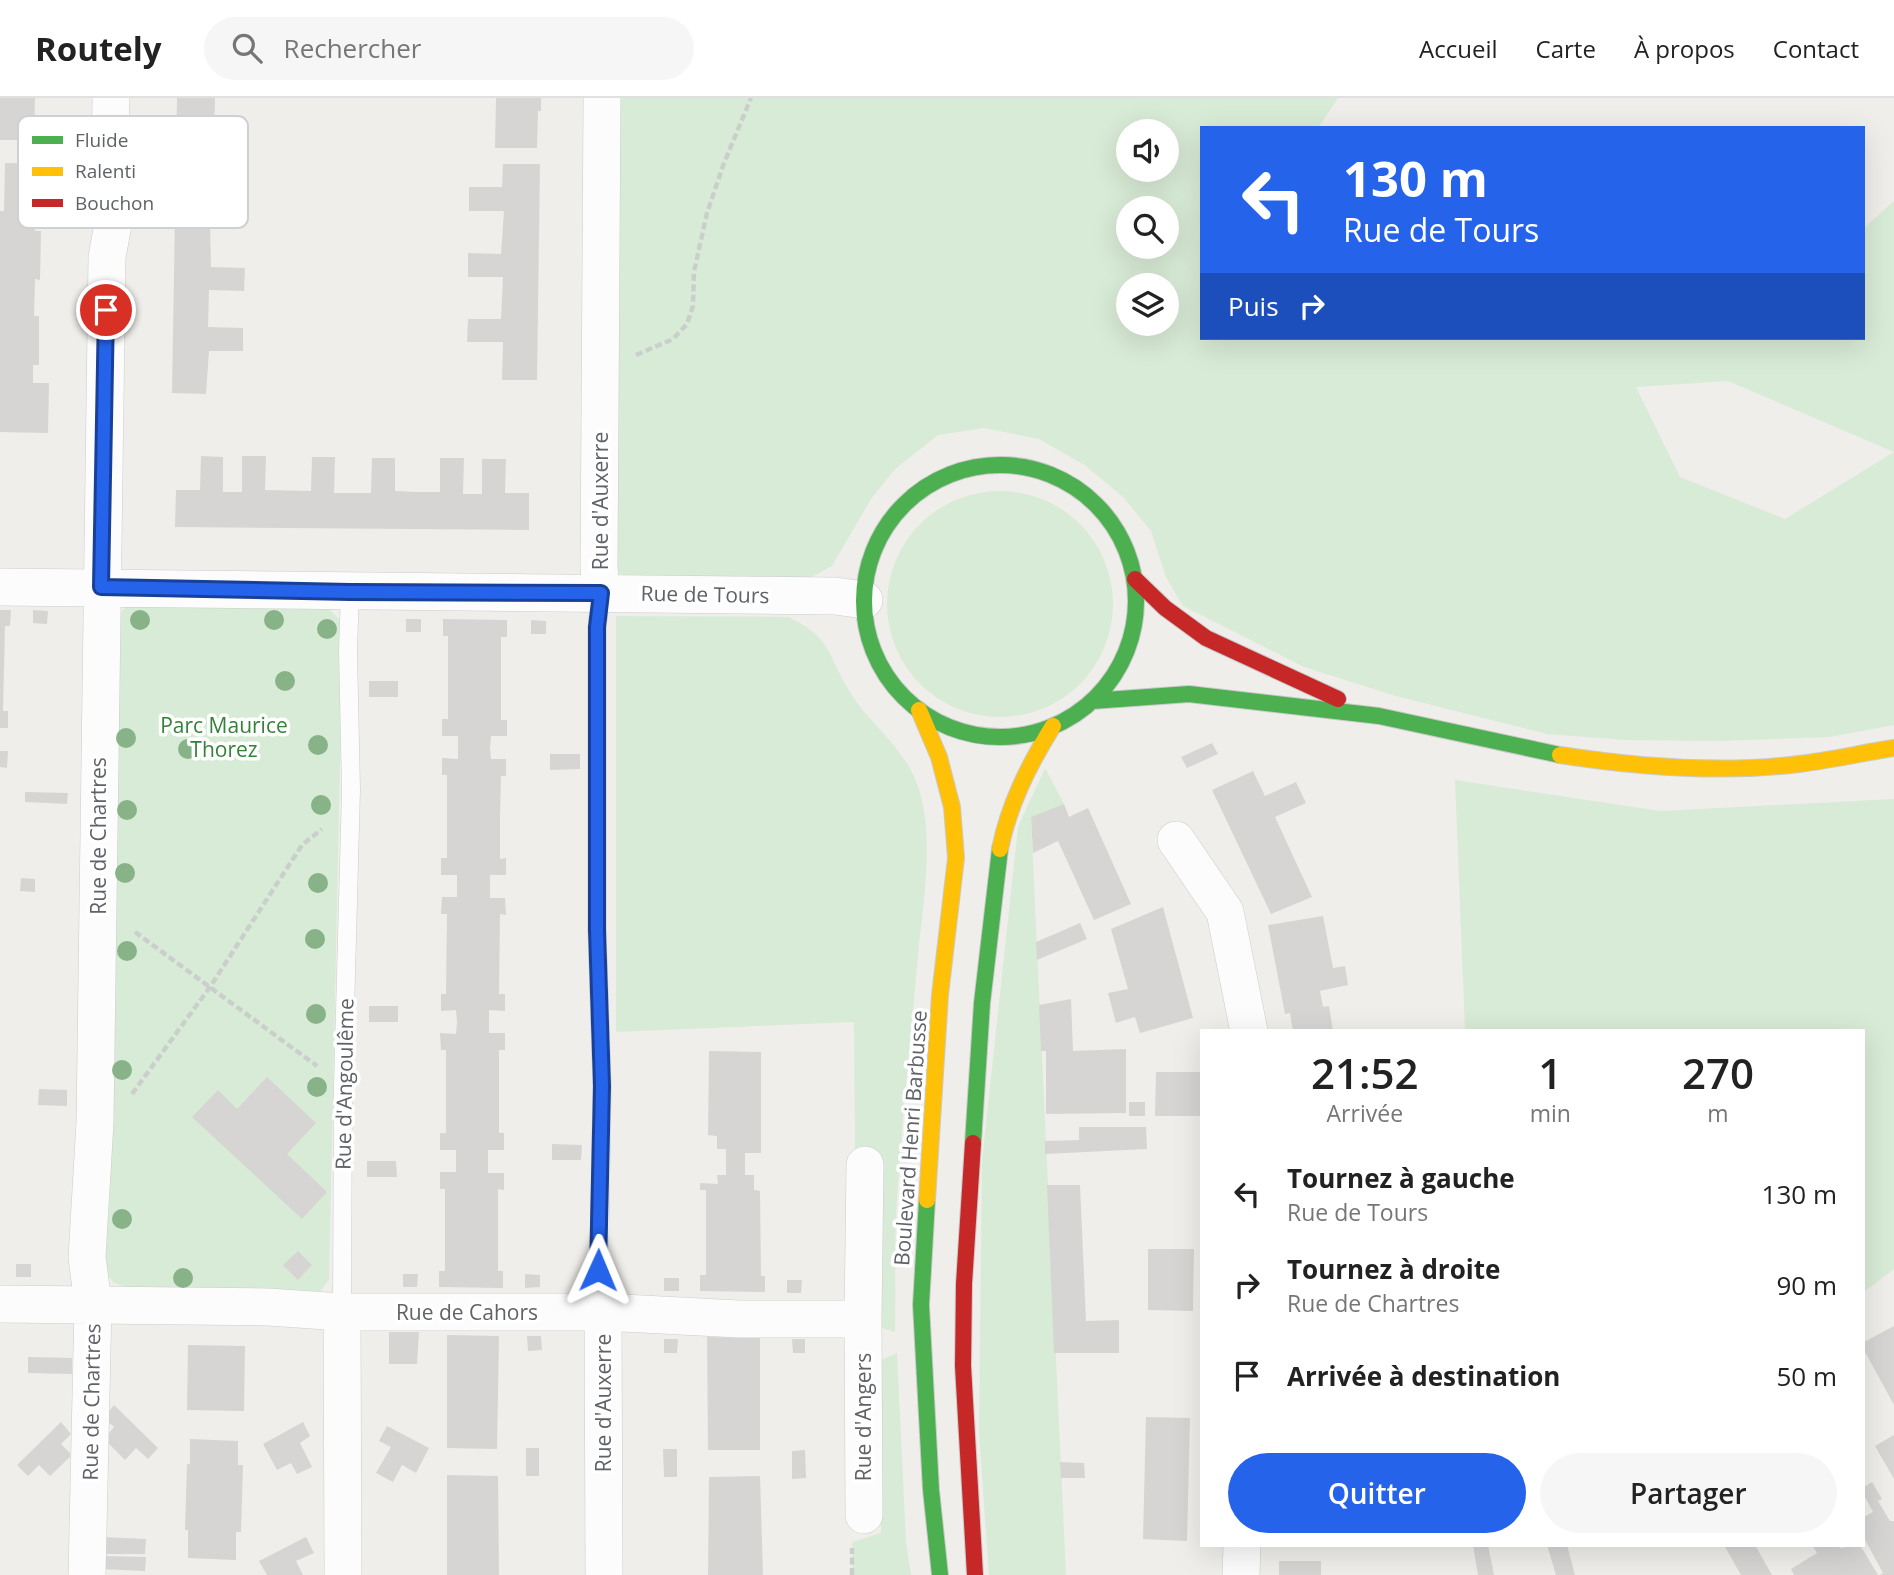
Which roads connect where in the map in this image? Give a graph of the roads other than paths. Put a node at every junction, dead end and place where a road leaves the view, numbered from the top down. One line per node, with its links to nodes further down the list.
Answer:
1 (111, 98): 3 (street, Rue de Chartres)
2 (603, 98): 9 (street, Rue d'Auxerre)
3 (111, 116)
4 (112, 228): 7 (street, Rue de Chartres)
5 (1135, 579): 10 (main road); 11 (main road); 13 (main road)
6 (0, 587): 7 (street, Rue de Tours)
7 (101, 587): 8 (street, Rue de Tours); 20 (street, Rue de Chartres)
8 (350, 592): 9 (street, Rue de Tours); 21 (lane, Rue d'Angoulême)
9 (601, 593): 10 (street, Rue de Tours); 22 (lane, Rue d'Auxerre)
10 (864, 600): 12 (main road)
11 (1092, 701): 13 (main road); 14 (main road)
12 (919, 710): 14 (main road); 29 (main road, Boulevard Henri Barbusse)
13 (1378, 716): 15 (main road)
14 (1053, 726): 30 (main road)
15 (1894, 748)
16 (1176, 840): 17 (street)
17 (1249, 1029)
18 (865, 1165): 23 (street)
19 (0, 1304): 20 (street, Rue de Cahors)
20 (93, 1304): 21 (street, Rue de Cahors); 26 (street, Rue de Chartres)
21 (342, 1312): 22 (street, Rue de Cahors); 27 (street, Rue d'Angoulême)
22 (603, 1312): 23 (street, Rue de Cahors); 28 (street, Rue d'Auxerre)
23 (863, 1319): 24 (street, Rue d'Angers)
24 (864, 1515)
25 (1242, 1547): 31 (street)
26 (87, 1575)
27 (343, 1575)
28 (604, 1575)
29 (940, 1575)
30 (975, 1575)
31 (1241, 1575)

